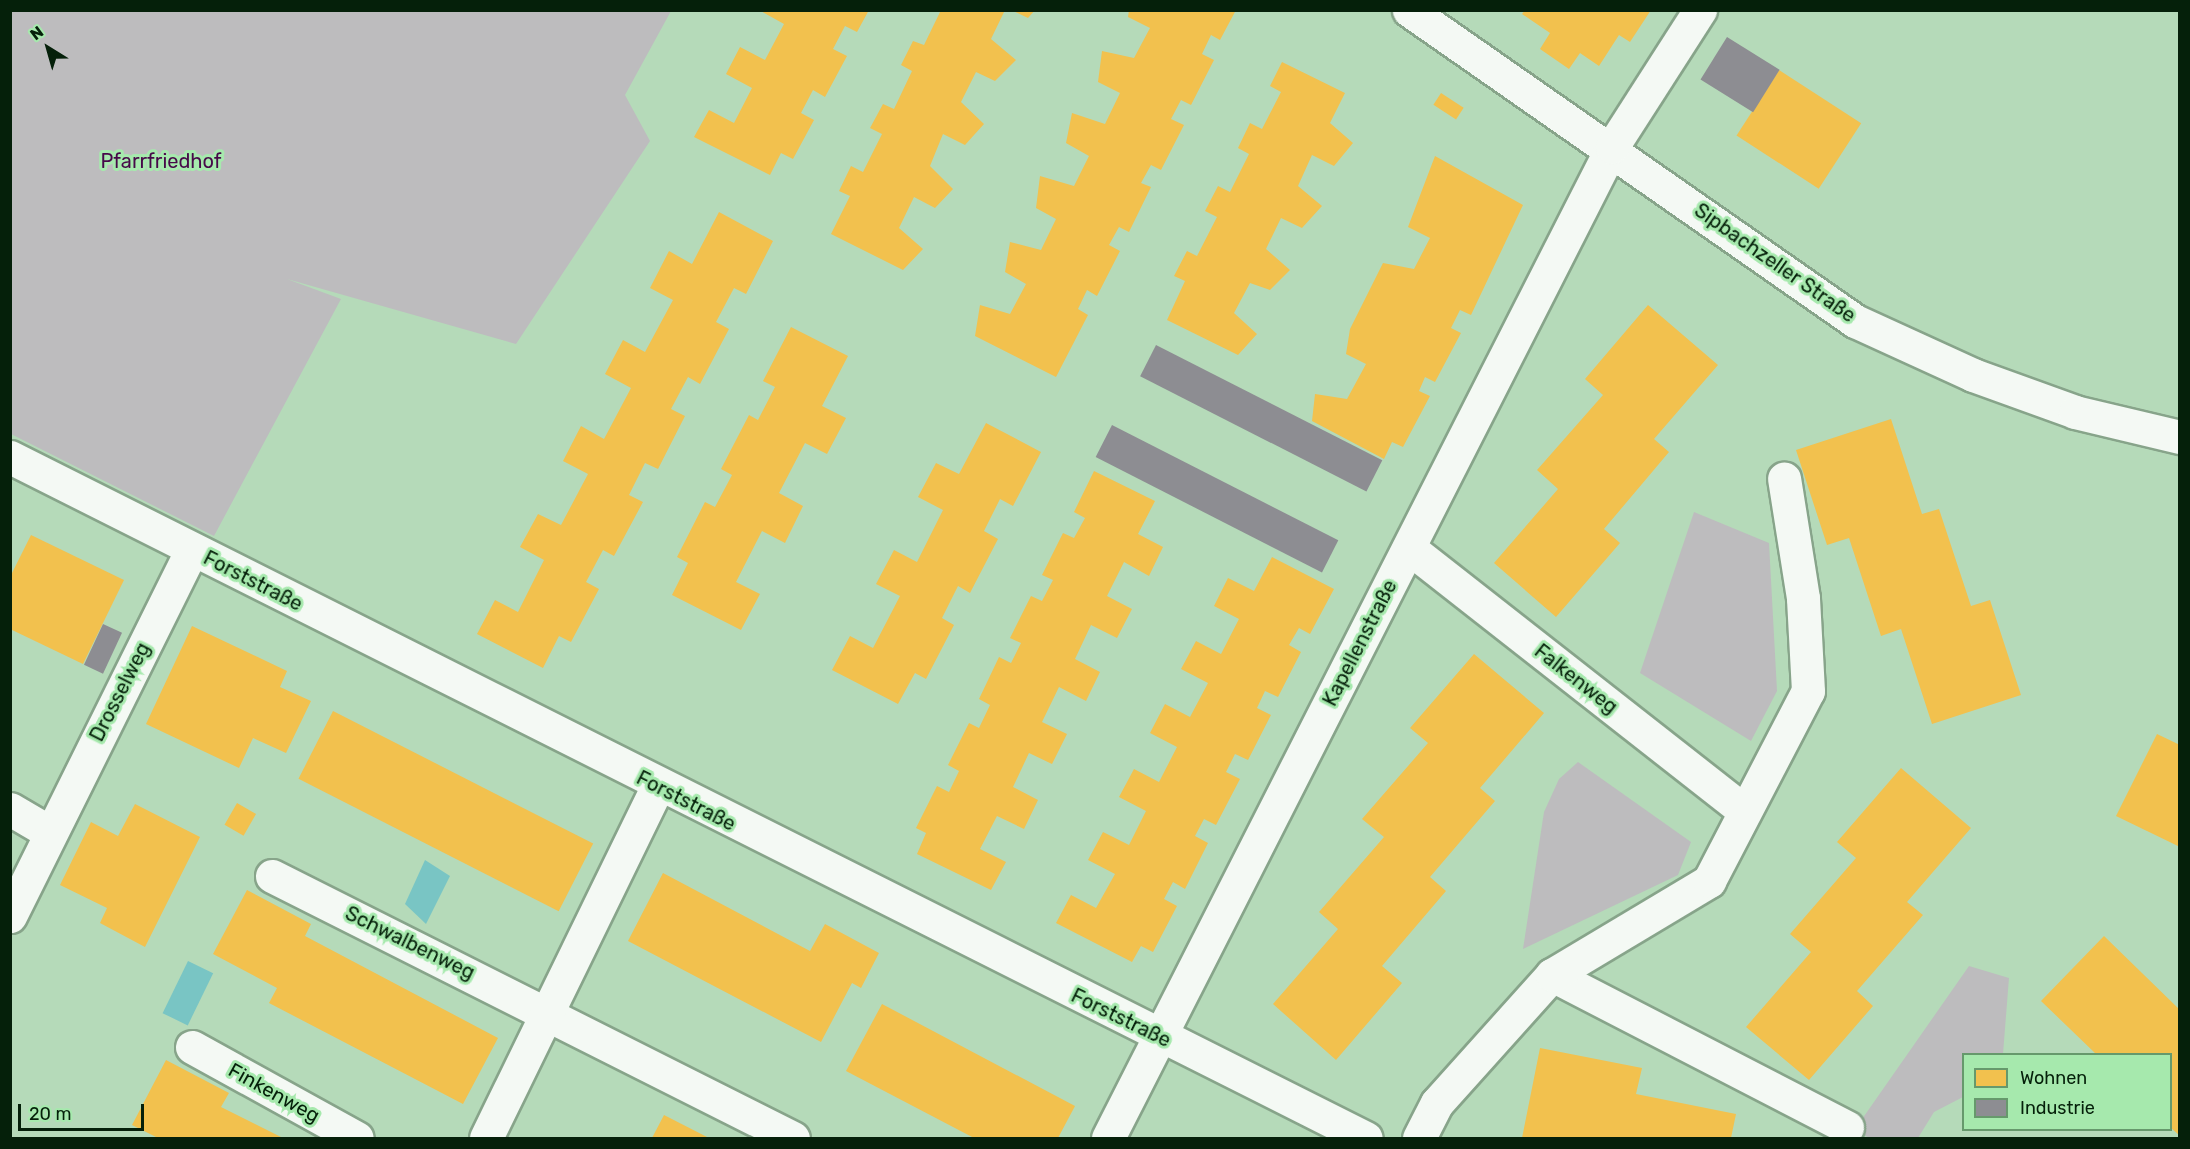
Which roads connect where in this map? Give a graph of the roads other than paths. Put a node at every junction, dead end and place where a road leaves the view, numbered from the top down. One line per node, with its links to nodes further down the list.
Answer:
1 (1409, 10): 3 (street, Sipbachzeller Straße)
2 (1700, 10): 3 (street, Kapellenstraße)
3 (1612, 147): 4 (street, Sipbachzeller Straße); 7 (street, Kapellenstraße)
4 (2180, 437)
5 (10, 457): 8 (street, Forststraße)
6 (1784, 478): 11 (street)
7 (1409, 548): 11 (street, Falkenweg); 17 (street, Kapellenstraße)
8 (191, 551): 9 (street, Forststraße); 12 (street, Drosselweg)
9 (657, 787): 16 (street); 17 (street, Forststraße)
10 (10, 809): 12 (street)
11 (1743, 810): 15 (street)
12 (49, 832): 14 (street, Drosselweg)
13 (272, 876): 16 (street, Schwalbenweg)
14 (10, 916)
15 (1552, 975): 19 (street); 25 (street)
16 (548, 1011): 21 (street); 22 (street, Schwalbenweg)
17 (1159, 1037): 23 (street, Kapellenstraße); 24 (street, Forststraße)
18 (192, 1047): 20 (street, Finkenweg)
19 (1847, 1127)
20 (357, 1138)
21 (486, 1138)
22 (793, 1138)
23 (1108, 1138)
24 (1366, 1138)
25 (1419, 1138)

